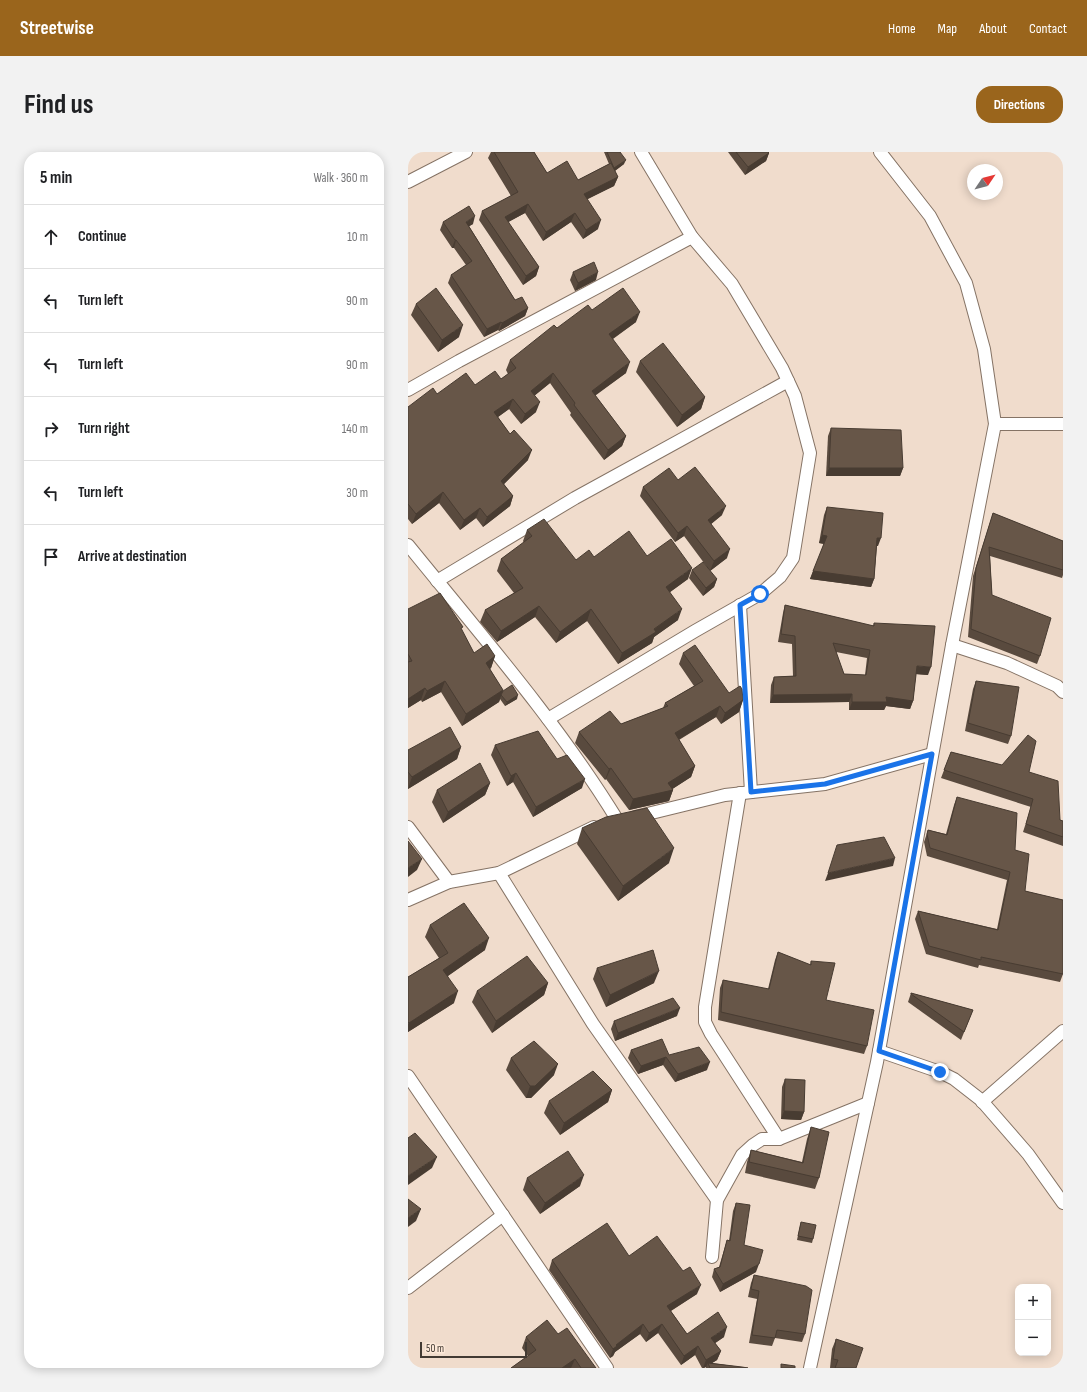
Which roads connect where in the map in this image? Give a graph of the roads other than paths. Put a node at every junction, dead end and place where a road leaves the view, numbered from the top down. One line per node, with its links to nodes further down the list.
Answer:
1 (466, 152): 4 (street)
2 (641, 152): 5 (street)
3 (880, 152): 8 (street)
4 (408, 182)
5 (692, 237): 6 (street); 7 (street)
6 (788, 380): 11 (street); 12 (street)
7 (408, 390)
8 (995, 424): 9 (street); 13 (street)
9 (1063, 424)
10 (408, 545): 11 (street)
11 (437, 581): 15 (street)
12 (740, 605): 15 (street); 17 (street)
13 (952, 645): 14 (street); 16 (street)
14 (1063, 692)
15 (548, 719): 18 (street)
16 (932, 754): 17 (street); 24 (street)
17 (746, 793): 18 (street); 28 (street)
18 (618, 821): 20 (street)
19 (408, 827): 21 (street)
20 (499, 873): 21 (street); 29 (street)
21 (449, 882): 22 (street)
22 (408, 900)
23 (1063, 1031): 26 (street)
24 (879, 1051): 26 (street); 27 (street)
25 (408, 1076): 31 (street)
26 (982, 1102): 30 (street)
27 (868, 1103): 28 (street); 35 (street)
28 (779, 1139): 29 (street)
29 (717, 1200): 32 (street)
30 (1063, 1203)
31 (502, 1215): 33 (street); 34 (street)
32 (712, 1257)
33 (408, 1288)
34 (607, 1368)
35 (810, 1368)

